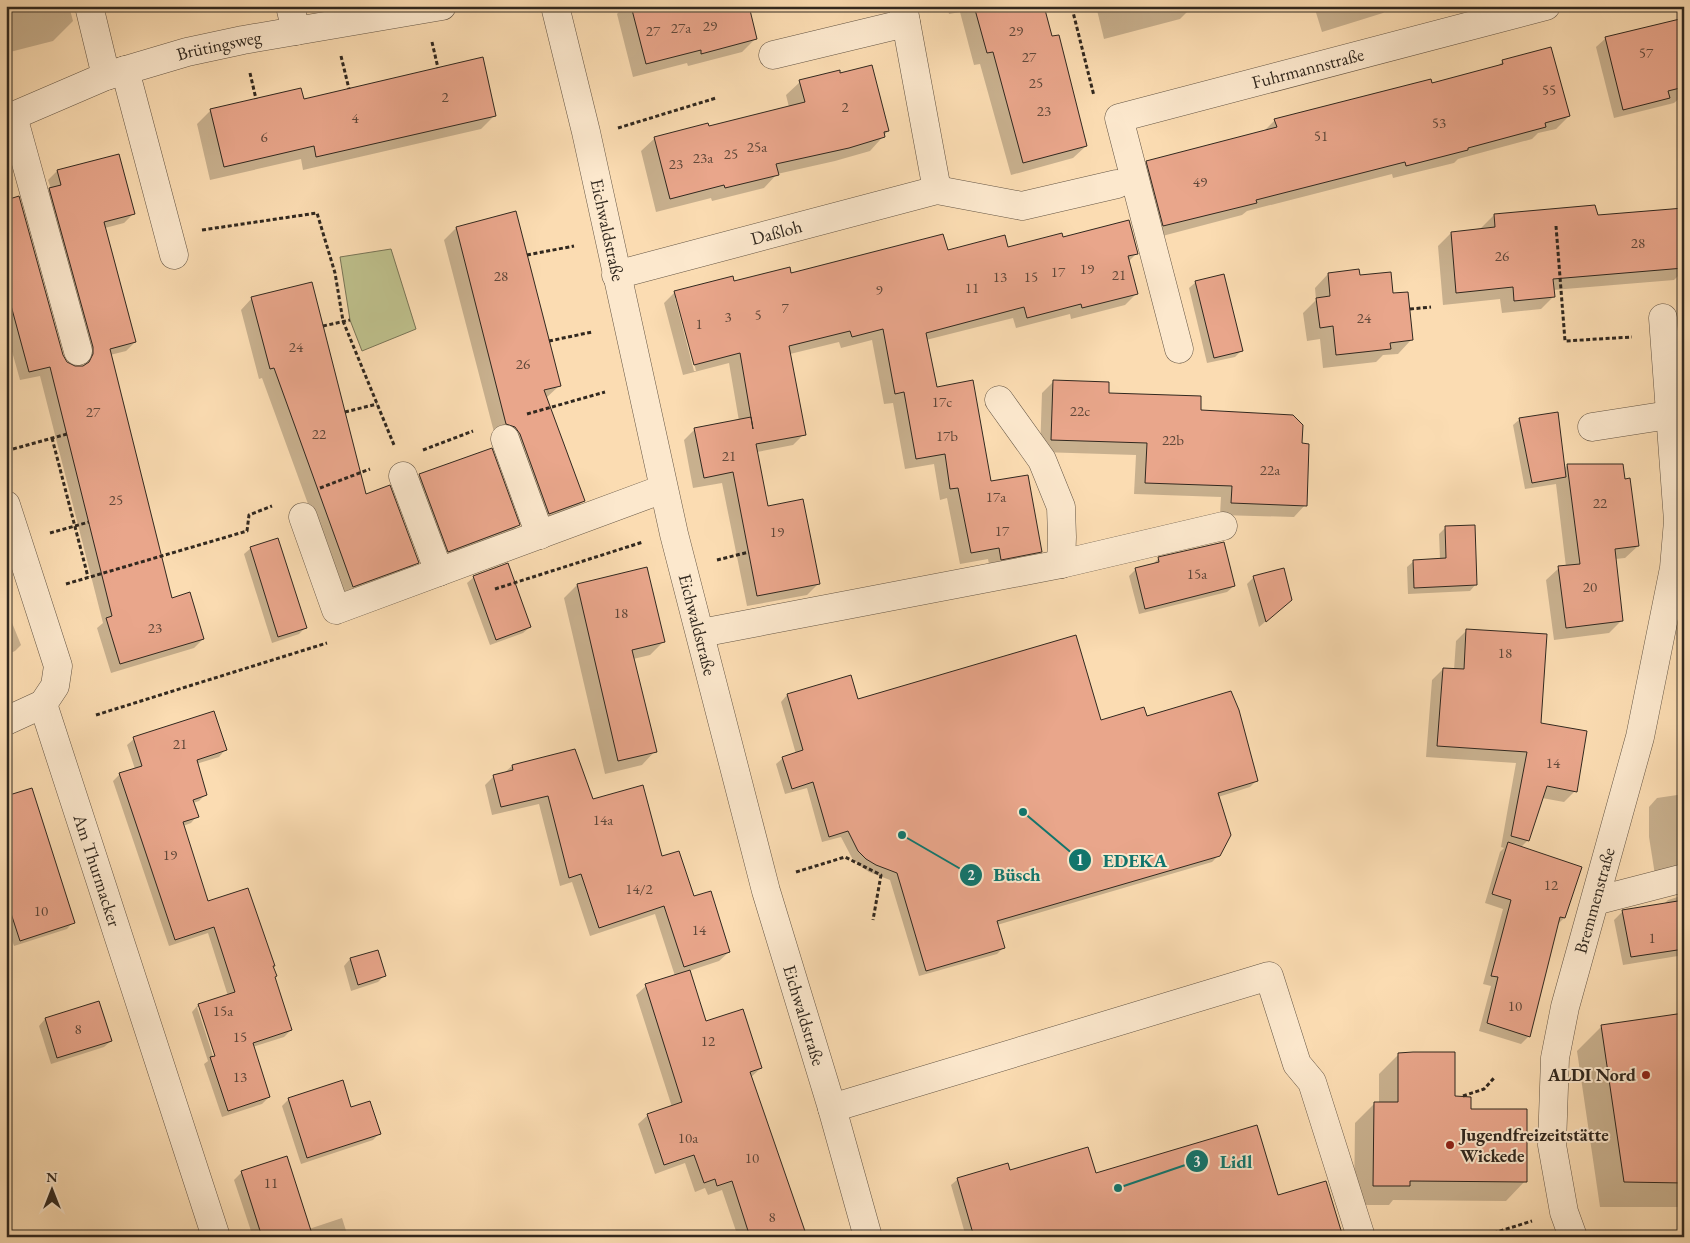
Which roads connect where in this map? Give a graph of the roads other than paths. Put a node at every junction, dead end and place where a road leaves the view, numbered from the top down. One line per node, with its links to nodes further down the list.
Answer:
1 (89, 6): 9 (street)
2 (442, 6): 7 (street, Brütingsweg)
3 (555, 6): 14 (street, Eichwaldstraße)
4 (1546, 6): 5 (street, Fuhrmannstraße)
5 (1495, 12): 16 (street, Fuhrmannstraße)
6 (905, 15): 8 (street); 12 (street)
7 (293, 19): 9 (street, Brütingsweg)
8 (773, 56)
9 (116, 73): 10 (street, Brütingsweg); 13 (street)
10 (10, 117): 17 (street)
11 (1117, 184): 12 (street, Daßloh)
12 (937, 190): 14 (street, Daßloh)
13 (171, 245)
14 (616, 275): 23 (street, Eichwaldstraße)
15 (1663, 326): 19 (street, Bremmenstraße)
16 (1179, 349)
17 (78, 351)
18 (999, 400): 28 (street)
19 (1669, 415): 20 (street); 29 (street, Bremmenstraße)
20 (1592, 427)
21 (505, 439): 27 (street)
22 (404, 476): 30 (street)
23 (663, 489): 27 (street); 31 (street, Eichwaldstraße)
24 (6, 506): 32 (street)
25 (303, 517): 30 (street)
26 (1223, 526): 28 (street)
27 (540, 535): 30 (street)
28 (1061, 564): 31 (street)
29 (1679, 566): 35 (street, Bremmenstraße)
30 (439, 572)
31 (700, 633): 36 (street, Eichwaldstraße)
32 (43, 704): 33 (street); 38 (street, Am Thurmacker)
33 (6, 720)
34 (1684, 878): 35 (street)
35 (1595, 900): 37 (street, Bremmenstraße)
36 (832, 1108): 39 (street, Eichwaldstraße); 40 (street)
37 (1569, 1224)
38 (216, 1237)
39 (868, 1237)
40 (1361, 1237)

